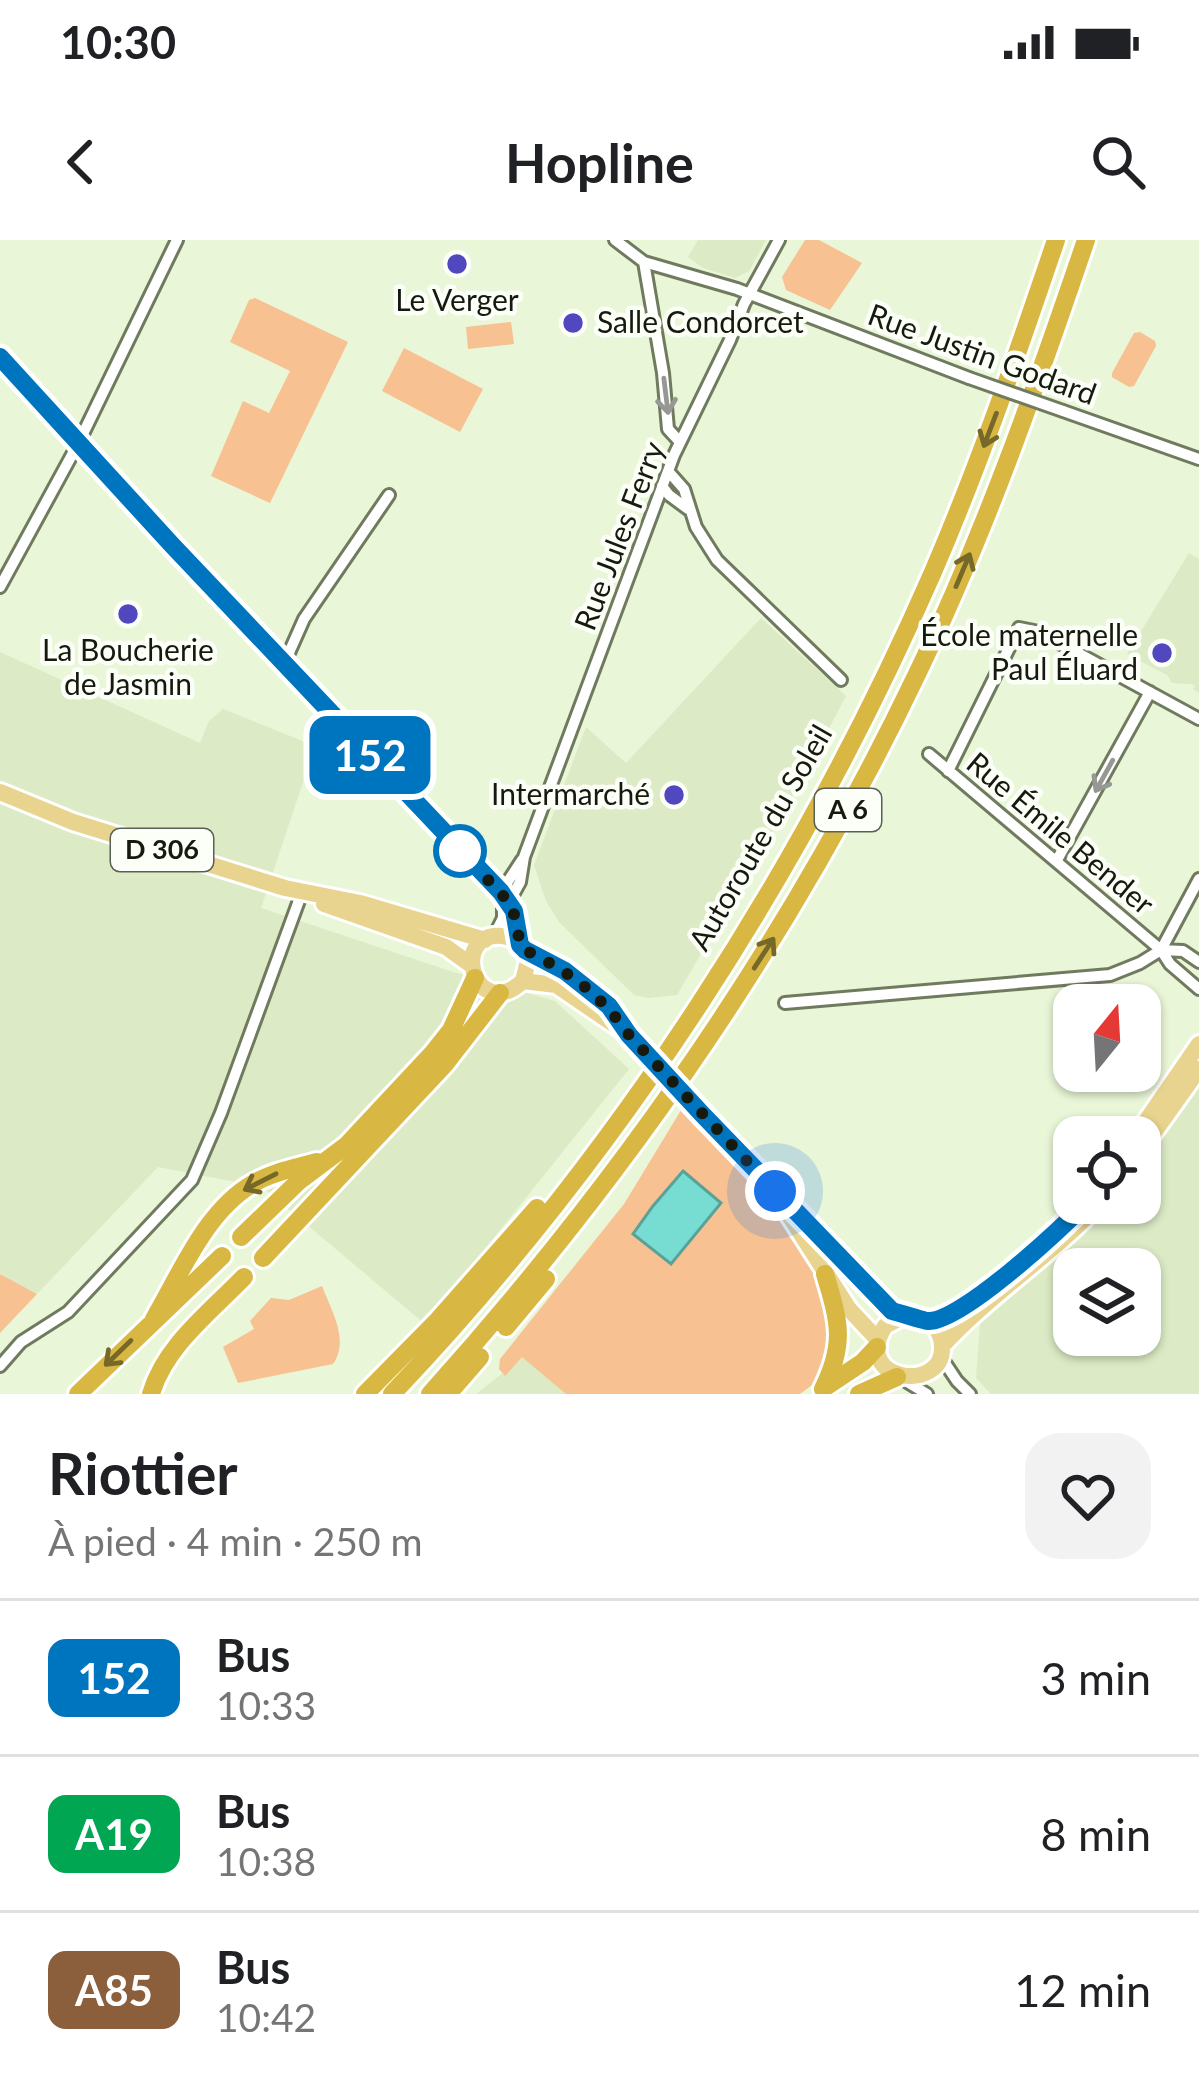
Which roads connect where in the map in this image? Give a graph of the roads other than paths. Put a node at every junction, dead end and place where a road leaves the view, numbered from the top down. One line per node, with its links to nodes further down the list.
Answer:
1 (177, 240): 9 (street)
2 (615, 240): 6 (street)
3 (778, 240): 7 (street, Rue Jules Ferry)
4 (1056, 240): 41 (highway, Autoroute du Soleil / A 6, one-way to 41)
5 (1086, 240): 36 (highway, Autoroute du Soleil / A 6, one-way to 5)
6 (644, 262): 7 (street, Rue Justin Godard); 10 (street, one-way to 10)
7 (749, 294): 10 (street, Rue Jules Ferry); 11 (street, Rue Justin Godard, bridge)
8 (0, 357): 9 (street)
9 (79, 442): 16 (street); 17 (street)
10 (680, 442): 12 (street, Rue Jules Ferry)
11 (1199, 459)
12 (668, 471): 13 (street, Rue Jules Ferry); 15 (street)
13 (662, 486): 15 (street); 27 (street, Rue Jules Ferry)
14 (389, 495): 17 (street)
15 (688, 508): 18 (street)
16 (0, 587)
17 (284, 664): 27 (street)
18 (841, 680)
19 (1150, 692): 20 (street); 22 (street); 24 (street, one-way to 24)
20 (1199, 719)
21 (928, 754): 22 (street, Rue Émile Bender)
22 (948, 771): 24 (street, Rue Émile Bender)
23 (0, 788): 26 (main road, D 306)
24 (1058, 860): 30 (street, Rue Émile Bender)
25 (1199, 879): 30 (street)
26 (293, 891): 28 (main road, D 306); 32 (main road, D 306); 58 (street)
27 (504, 896): 28 (street, Rue Jules Ferry); 29 (street)
28 (489, 938): 29 (main road); 32 (main road)
29 (523, 948): 33 (main road); 38 (main road)
30 (1161, 950): 31 (street, Rue Émile Bender); 34 (street, Rue Émile Bender); 37 (street)
31 (1199, 962)
32 (473, 971): 35 (main road); 44 (highway)
33 (523, 981): 35 (main road); 38 (main road)
34 (1199, 988)
35 (500, 992): 50 (highway)
36 (736, 995): 65 (highway, Autoroute du Soleil / A 6); 66 (highway)
37 (785, 1003)
38 (628, 1034): 45 (main road, bridge)
39 (1199, 1044): 42 (main road)
40 (1199, 1069): 43 (main road)
41 (634, 1099): 63 (highway); 64 (highway, Autoroute du Soleil / A 6)
42 (1149, 1116)
43 (1161, 1122)
44 (333, 1156): 48 (highway); 54 (highway, one-way to 54)
45 (775, 1191): 51 (main road); 53 (main road)
46 (1064, 1224): 55 (main road)
47 (1080, 1224): 57 (main road)
48 (241, 1237)
49 (222, 1256): 54 (highway)
50 (263, 1258)
51 (825, 1274): 56 (main road); 60 (highway)
52 (244, 1277): 62 (highway)
53 (905, 1315): 55 (main road); 56 (main road)
54 (154, 1319): 61 (highway, one-way to 61)
55 (929, 1321): 57 (main road)
56 (878, 1343): 59 (main road); 60 (highway)
57 (942, 1351): 59 (main road); 69 (street)
58 (0, 1366)
59 (900, 1378): 67 (highway); 68 (street)
60 (819, 1391)
61 (78, 1394)
62 (151, 1394)
63 (365, 1394)
64 (392, 1394)
65 (430, 1394)
66 (448, 1394)
67 (859, 1394)
68 (927, 1394)
69 (970, 1394)

